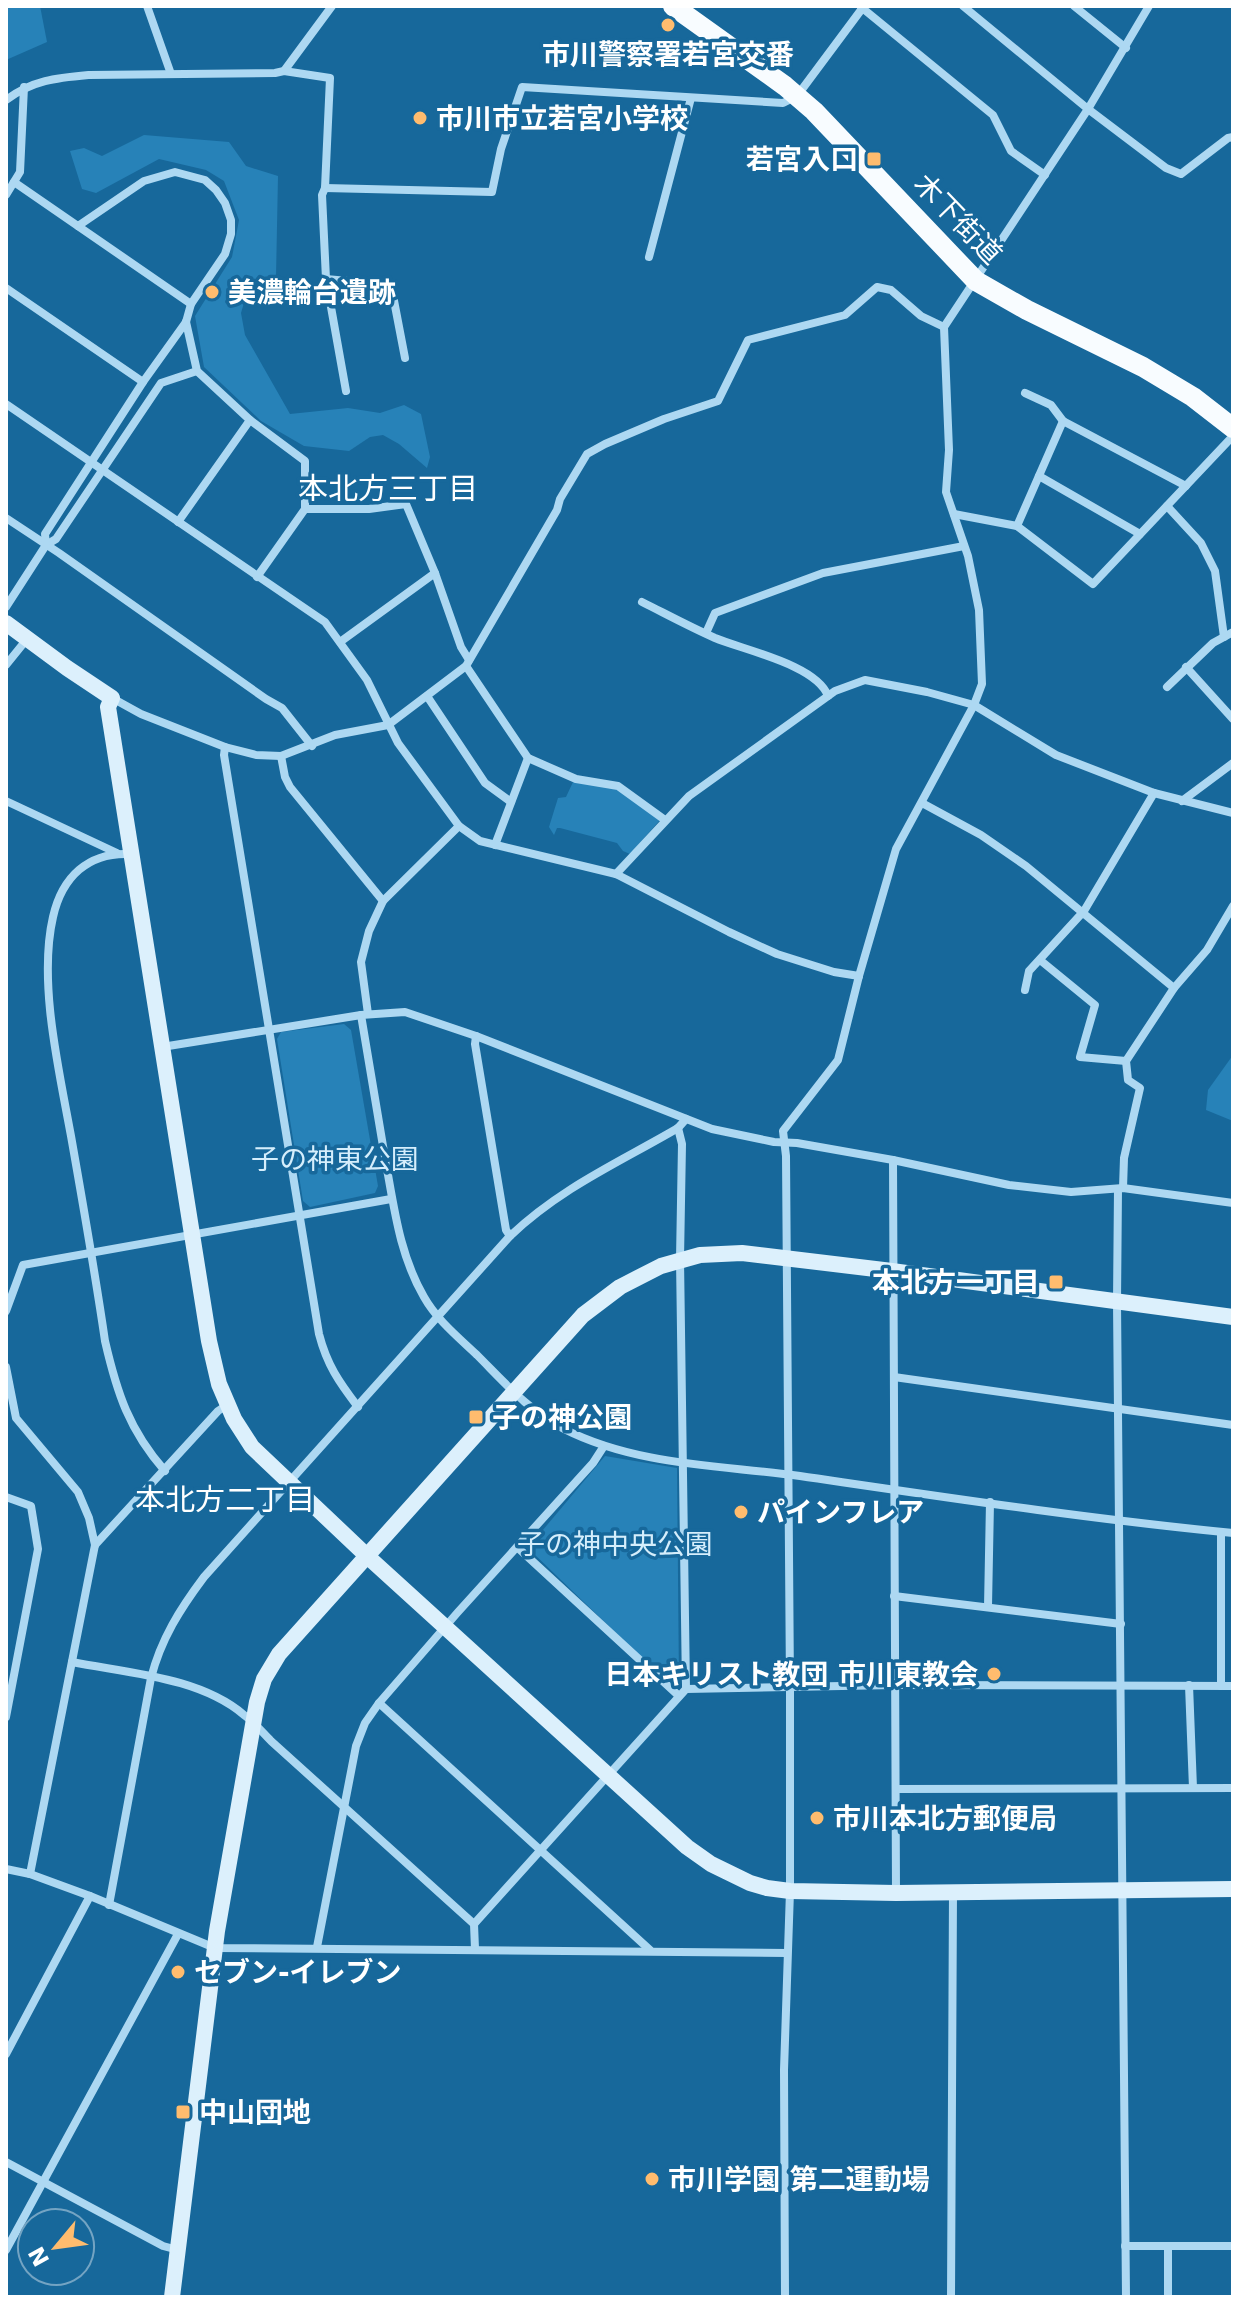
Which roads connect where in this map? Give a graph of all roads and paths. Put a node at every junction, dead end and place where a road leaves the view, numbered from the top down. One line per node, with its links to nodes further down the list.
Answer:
1 (147, 6): 10 (street)
2 (332, 6): 9 (street)
3 (673, 6): 12 (main road, 木下街道)
4 (963, 6): 15 (street)
5 (1074, 6): 8 (street)
6 (1149, 6): 8 (street)
7 (862, 7): 12 (street); 17 (street)
8 (1126, 48): 15 (street)
9 (284, 71): 10 (street); 19 (street)
10 (171, 74): 11 (street)
11 (24, 87): 14 (street); 18 (street)
12 (797, 96): 13 (street); 24 (main road, 木下街道)
13 (691, 98): 19 (street); 22 (street)
14 (6, 100)
15 (1088, 109): 16 (street); 17 (street)
16 (1233, 137)
17 (1045, 175): 24 (street)
18 (14, 182): 20 (street); 21 (street)
19 (325, 188): 23 (street)
20 (6, 195)
21 (78, 226): 26 (street); 26 (street)
22 (649, 257)
23 (326, 279): 29 (street); 32 (street)
24 (976, 281): 28 (street); 37 (main road, 木下街道)
25 (6, 288): 31 (street)
26 (191, 304): 27 (street)
27 (186, 322): 30 (street); 31 (street)
28 (944, 327): 45 (street); 61 (street)
29 (405, 358)
30 (197, 371): 35 (street); 40 (street)
31 (143, 382): 39 (street)
32 (346, 391)
33 (1025, 393): 36 (street)
34 (6, 404): 39 (street)
35 (250, 420): 44 (street); 47 (street)
36 (1063, 421): 41 (street); 42 (street)
37 (1233, 428)
38 (1233, 436): 42 (street)
39 (91, 461): 40 (street); 50 (street)
40 (102, 469): 47 (street); 50 (street)
41 (1039, 476): 48 (street); 49 (street)
42 (1186, 486): 43 (street)
43 (1167, 506): 49 (street); 58 (street)
44 (305, 509): 52 (street); 53 (street)
45 (954, 514): 48 (street); 51 (street)
46 (6, 518): 50 (street)
47 (178, 522): 53 (street)
48 (1017, 526): 49 (street)
49 (1140, 534)
50 (46, 545): 55 (street); 71 (street)
51 (964, 546): 57 (street); 68 (street)
52 (435, 573): 60 (street); 61 (street)
53 (257, 577): 60 (street)
54 (642, 602): 57 (street)
55 (6, 607)
56 (6, 623): 59 (street)
57 (706, 633): 66 (street)
58 (1229, 634): 63 (street)
59 (28, 639): 62 (street); 67 (street)
60 (340, 642): 70 (street)
61 (467, 663): 65 (street); 74 (street)
62 (6, 665)
63 (1186, 667): 64 (street); 69 (street)
64 (1167, 687)
65 (427, 696): 70 (street); 79 (street)
66 (828, 696): 68 (street); 82 (street)
67 (112, 698): 72 (street); 85 (street)
68 (974, 705): 76 (street); 80 (street)
69 (1233, 719)
70 (388, 725): 71 (street); 83 (street)
71 (312, 746): 73 (street)
72 (225, 747): 73 (street); 95 (street)
73 (281, 756): 87 (street)
74 (528, 758): 79 (street); 82 (street)
75 (1233, 763): 78 (street)
76 (1154, 793): 78 (street); 89 (street)
77 (6, 801): 85 (street)
78 (1182, 801): 81 (street)
79 (511, 802): 84 (street)
80 (922, 803): 89 (street); 91 (street)
81 (1233, 813)
82 (665, 820): 86 (street)
83 (459, 826): 84 (street); 87 (street)
84 (495, 845): 86 (street)
85 (124, 854): 97 (street); 109 (street)
86 (616, 874): 91 (street)
87 (383, 901): 94 (street)
88 (1233, 906): 92 (street)
89 (1084, 911): 90 (street); 92 (street)
90 (1040, 960): 93 (street); 98 (street)
91 (859, 976): 101 (street)
92 (1174, 988): 98 (street)
93 (1025, 990)
94 (365, 1014): 95 (street); 96 (street); 104 (street)
95 (269, 1030): 97 (street); 106 (street)
96 (476, 1036): 99 (street); 108 (street)
97 (161, 1047): 107 (street)
98 (1126, 1061): 103 (street)
99 (686, 1119): 100 (street); 101 (street)
100 (678, 1128): 108 (street); 111 (street)
101 (785, 1143): 102 (street); 110 (street)
102 (893, 1160): 103 (street); 112 (street)
103 (1121, 1188): 105 (street); 113 (street)
104 (391, 1199): 106 (street); 115 (street)
105 (1233, 1203)
106 (300, 1216): 107 (street); 121 (street)
107 (192, 1235): 109 (street); 120 (street)
108 (510, 1236): 115 (street)
109 (92, 1252): 114 (street); 126 (street)
110 (787, 1257): 111 (street); 112 (street); 127 (street)
111 (680, 1259): 119 (street); 125 (street)
112 (892, 1271): 113 (street); 118 (street)
113 (1117, 1302): 116 (street); 122 (street)
114 (6, 1311)
115 (438, 1317): 119 (street); 121 (street)
116 (1233, 1317)
117 (6, 1367): 135 (street)
118 (894, 1377): 122 (street); 129 (street)
119 (514, 1391): 124 (street); 137 (street)
120 (228, 1404): 126 (street); 128 (street)
121 (358, 1407): 128 (street)
122 (1119, 1410): 123 (street); 132 (street)
123 (1233, 1425)
124 (604, 1446): 125 (street); 136 (street)
125 (684, 1463): 127 (street); 150 (street)
126 (165, 1471): 135 (street)
127 (789, 1475): 129 (street); 149 (street)
128 (289, 1482): 137 (street); 143 (street)
129 (895, 1489): 131 (street); 138 (street)
130 (6, 1497): 152 (street)
131 (990, 1502): 132 (street); 139 (street)
132 (1120, 1519): 133 (street); 140 (street)
133 (1221, 1532): 134 (street); 147 (street)
134 (1233, 1533)
135 (95, 1545): 142 (street)
136 (517, 1547): 141 (street); 150 (street)
137 (367, 1556): 141 (street); 153 (street)
138 (894, 1596): 139 (street); 144 (street)
139 (988, 1607): 140 (street)
140 (1121, 1624): 145 (street)
141 (445, 1626): 151 (street); 154 (street)
142 (72, 1662): 143 (street); 162 (street)
143 (151, 1678): 153 (street); 169 (street)
144 (895, 1685): 145 (street); 149 (street); 158 (street)
145 (1121, 1685): 146 (street); 155 (street)
146 (1189, 1685): 147 (street); 156 (street)
147 (1221, 1686): 148 (street)
148 (1233, 1686)
149 (790, 1687): 150 (street); 165 (street)
150 (682, 1692): 154 (street)
151 (379, 1703): 159 (street); 160 (street)
152 (6, 1717)
153 (253, 1723): 159 (street); 173 (street)
154 (608, 1776): 160 (street); 165 (street)
155 (1122, 1788): 156 (street); 158 (street); 164 (street)
156 (1193, 1788): 157 (street)
157 (1233, 1788)
158 (896, 1789): 167 (street)
159 (345, 1807): 170 (street); 172 (street)
160 (540, 1850): 170 (street); 175 (street)
161 (6, 1869): 162 (street)
162 (30, 1874): 168 (street)
163 (1233, 1889): 164 (street)
164 (1123, 1890): 166 (street); 180 (street)
165 (790, 1891): 167 (street); 176 (street)
166 (953, 1892): 167 (street); 187 (street)
167 (896, 1893)
168 (90, 1896): 169 (street); 177 (street)
169 (109, 1905): 171 (street)
170 (474, 1924): 174 (street)
171 (178, 1934): 173 (street); 179 (street)
172 (317, 1947): 173 (street); 174 (street)
173 (215, 1948): 184 (street)
174 (475, 1949): 175 (street)
175 (650, 1950): 176 (street)
176 (787, 1953): 186 (street)
177 (6, 2054)
178 (6, 2162): 179 (street)
179 (42, 2181): 183 (street); 184 (street)
180 (1125, 2246): 181 (street); 188 (street)
181 (1168, 2246): 182 (street); 189 (street)
182 (1233, 2246)
183 (6, 2250)
184 (179, 2250): 185 (street)
185 (172, 2297)
186 (785, 2297)
187 (951, 2297)
188 (1126, 2297)
189 (1168, 2297)

